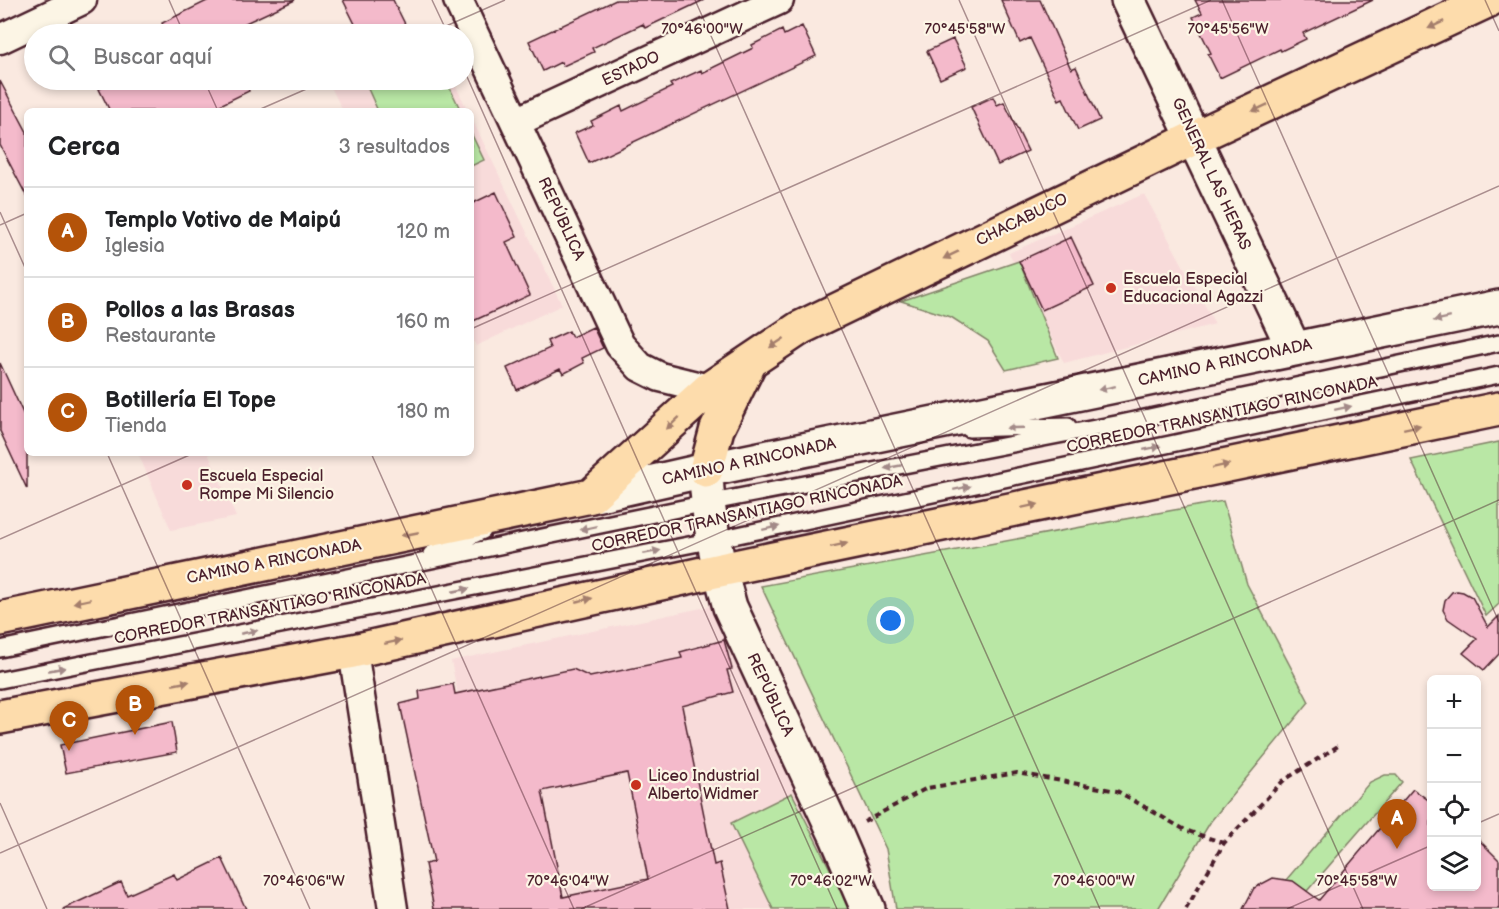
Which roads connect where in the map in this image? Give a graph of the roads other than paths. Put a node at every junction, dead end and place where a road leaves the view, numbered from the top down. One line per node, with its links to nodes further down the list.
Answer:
1 (82, 0): 6 (street)
2 (458, 0): 7 (street, REPÚBLICA)
3 (779, 0): 11 (street, ESTADO)
4 (1128, 0): 12 (main road, GENERAL LAS HERAS)
5 (1489, 0): 12 (main road, CHACABUCO, one-way to 12)
6 (32, 24)
7 (469, 24)
8 (24, 28): 10 (street)
9 (474, 34): 11 (street, REPÚBLICA)
10 (0, 39)
11 (516, 122): 18 (street, REPÚBLICA)
12 (1194, 138): 15 (main road, GENERAL LAS HERAS); 16 (main road, CHACABUCO, one-way to 16)
13 (1499, 307): 15 (main road, CAMINO A RINCONADA, one-way to 15)
14 (1499, 343): 20 (lane, CORREDOR TRANSANTIAGO RINCONADA)
15 (1294, 349): 21 (main road, CAMINO A RINCONADA, one-way to 21)
16 (751, 361): 18 (main road, CHACABUCO); 22 (main road)
17 (1499, 375): 26 (lane, CORREDOR TRANSANTIAGO RINCONADA, one-way to 17)
18 (709, 389): 23 (main road, CHACABUCO, one-way to 23)
19 (1499, 409): 26 (main road, one-way to 19)
20 (1116, 424): 21 (lane, CORREDOR TRANSANTIAGO RINCONADA, one-way to 21); 24 (lane, CORREDOR TRANSANTIAGO RINCONADA, one-way to 24)
21 (898, 432): 22 (main road, CAMINO A RINCONADA)
22 (706, 470): 23 (main road, CAMINO A RINCONADA); 24 (main road, REPÚBLICA)
23 (591, 496): 25 (main road, CAMINO A RINCONADA)
24 (707, 503): 26 (main road, REPÚBLICA); 27 (lane, CORREDOR TRANSANTIAGO RINCONADA, one-way to 27)
25 (530, 510): 27 (lane, CORREDOR TRANSANTIAGO RINCONADA); 28 (main road, CAMINO A RINCONADA, one-way to 28)
26 (717, 555): 30 (main road, one-way to 26); 31 (lane, CORREDOR TRANSANTIAGO RINCONADA, one-way to 26); 34 (main road, REPÚBLICA)
27 (406, 566): 29 (lane, CORREDOR TRANSANTIAGO RINCONADA)
28 (0, 619)
29 (0, 649)
30 (353, 651): 32 (main road, one-way to 30); 33 (street)
31 (0, 680)
32 (0, 717)
33 (393, 909)
34 (868, 909)

